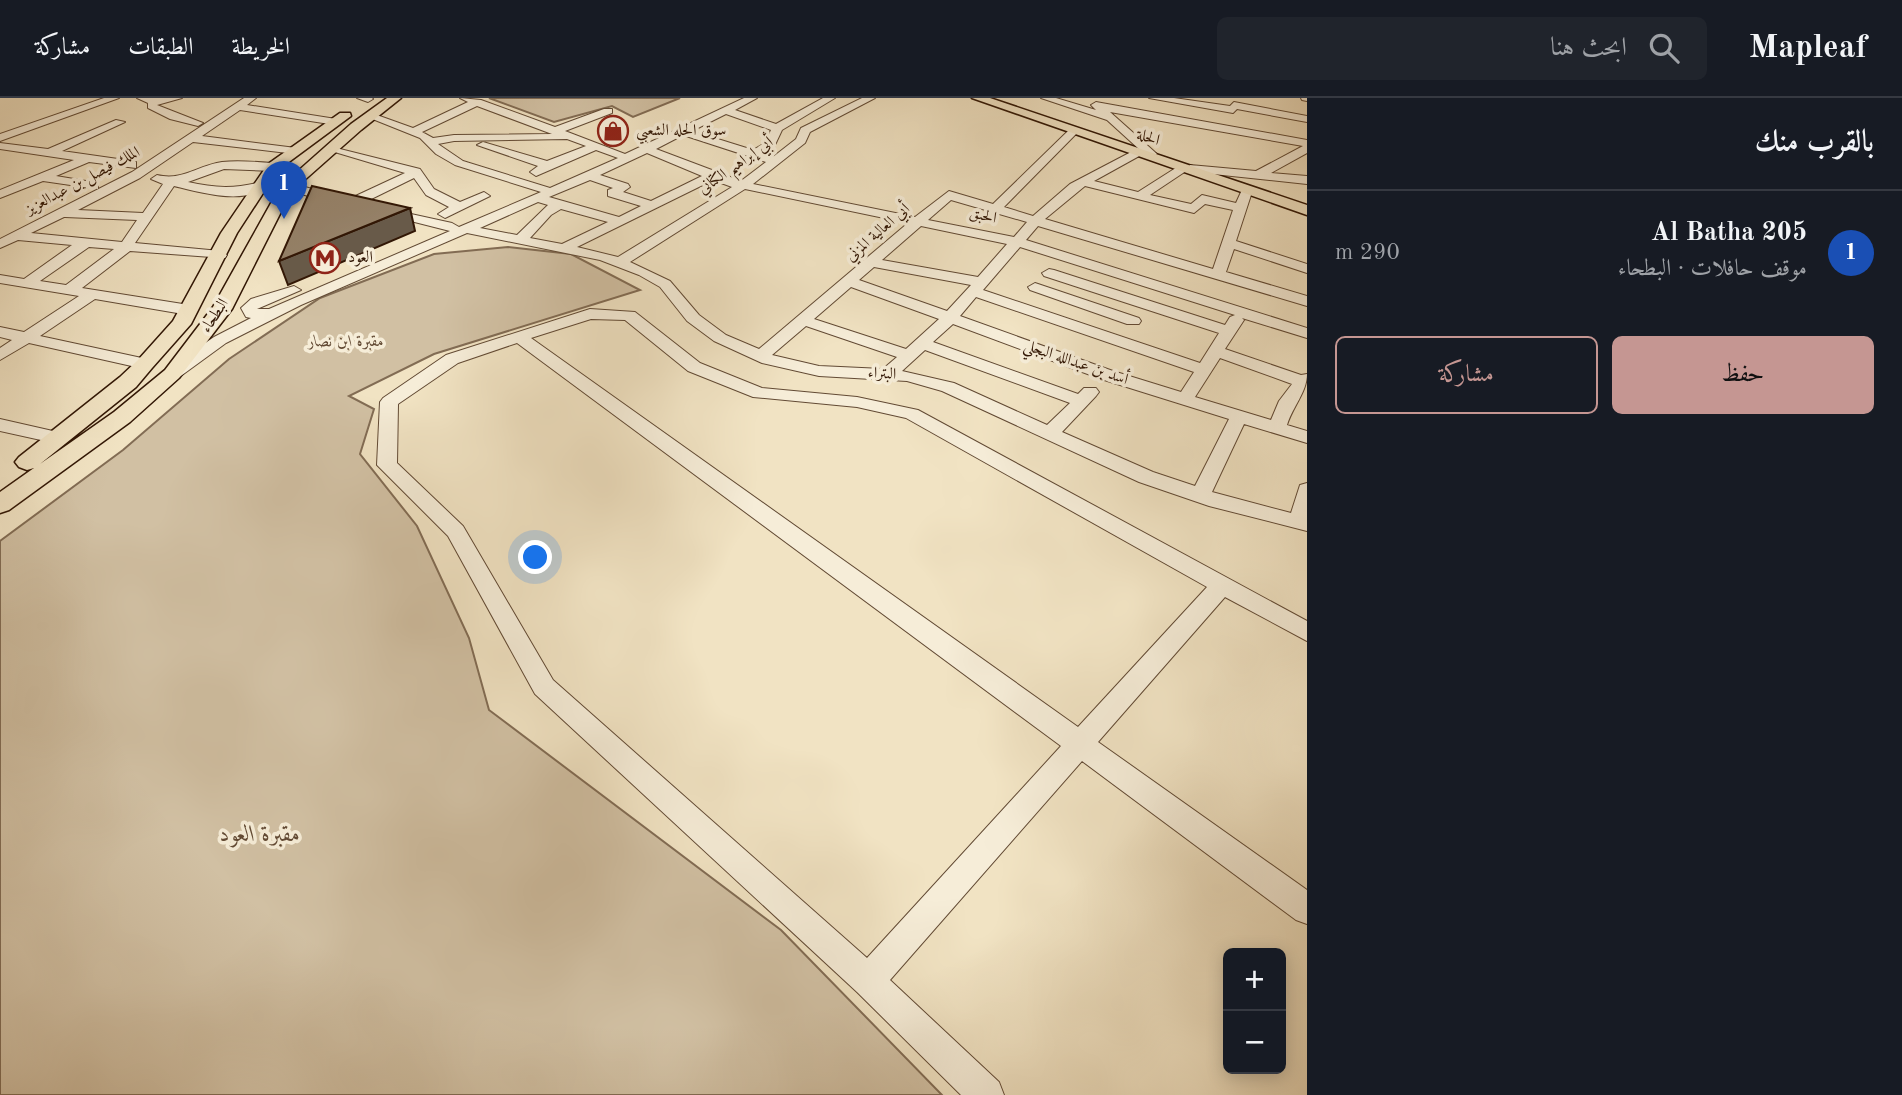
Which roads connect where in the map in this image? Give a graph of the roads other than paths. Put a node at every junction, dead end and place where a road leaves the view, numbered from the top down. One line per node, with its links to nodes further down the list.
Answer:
1 (114, 98): 38 (street)
2 (177, 98): 15 (street)
3 (251, 98): 16 (street, الملك فيصل بن عبدالعزيز)
4 (395, 98): 20 (main road, البطحاء)
5 (465, 98): 18 (street)
6 (752, 98): 19 (street)
7 (800, 98): 17 (street)
8 (870, 98): 23 (street, أبي إبراهيم الكتاني)
9 (978, 98): 36 (main road, الحلة)
10 (988, 98): 58 (main road, الحلة)
11 (1046, 98): 26 (street)
12 (1088, 98): 22 (street)
13 (1154, 98): 21 (street)
14 (1306, 98): 25 (street)
15 (148, 99): 30 (street)
16 (236, 100): 29 (street); 30 (street, الملك فيصل بن عبدالعزيز); 39 (street, الملك فيصل بن عبدالعزيز)
17 (826, 100): 23 (street); 31 (street)
18 (477, 102): 33 (street); 34 (street)
19 (731, 102): 31 (street); 35 (street); 56 (street)
20 (368, 103): 29 (main road, البطحاء); 34 (street); 48 (main road, البطحاء)
21 (1234, 104): 25 (street); 32 (street)
22 (1098, 107): 26 (street); 32 (street)
23 (849, 109): 60 (street, أبي إبراهيم الكتاني)
24 (608, 111): 33 (street)
25 (1288, 115): 27 (street)
26 (1110, 118): 58 (street)
27 (1307, 119)
28 (120, 122): 52 (street)
29 (336, 122): 51 (main road, البطحاء)
30 (198, 123): 65 (street, الملك فيصل بن عبدالعزيز)
31 (778, 128): 53 (street)
32 (1227, 128): 47 (street)
33 (552, 129): 37 (street); 41 (street)
34 (414, 132): 43 (street)
35 (683, 132): 42 (street); 50 (street)
36 (1073, 132): 58 (main road, الحلة); 95 (street)
37 (571, 137): 41 (street); 46 (street)
38 (0, 138)
39 (191, 138): 51 (street); 65 (street, الملك فيصل بن عبدالعزيز)
40 (462, 138): 41 (street); 43 (street); 49 (street)
41 (524, 139): 45 (street)
42 (719, 144): 53 (street); 61 (street)
43 (434, 145): 54 (street); 62 (street)
44 (0, 146): 52 (street)
45 (541, 146): 55 (street); 57 (street)
46 (597, 146): 56 (street); 57 (street)
47 (1307, 146): 69 (street)
48 (332, 148): 68 (street); 80 (main road, البطحاء)
49 (495, 149): 55 (street); 62 (street)
50 (648, 149): 61 (street, الحبق); 67 (street)
51 (296, 151): 64 (main road, البطحاء)
52 (49, 153): 59 (street)
53 (757, 153): 60 (street)
54 (426, 155)
55 (514, 155): 63 (street)
56 (620, 155): 67 (street)
57 (566, 156): 63 (street); 67 (street)
58 (1137, 156): 66 (main road, الحلة); 74 (street)
59 (87, 159): 65 (street); 71 (street)
60 (775, 161): 77 (street, أبي إبراهيم الكتاني)
61 (679, 163): 70 (street, الحبق)
62 (464, 164): 75 (street)
63 (547, 165): 75 (street)
64 (273, 167): 73 (street); 79 (main road, البطحاء)
65 (134, 170): 73 (street); 78 (street, الملك فيصل بن عبدالعزيز); 99 (street, الملك فيصل بن عبدالعزيز)
66 (1182, 170): 69 (street); 81 (main road, الحلة); 87 (street); 97 (main road, الحلة)
67 (592, 171): 82 (street); 83 (street)
68 (417, 172): 76 (street); 89 (street)
69 (1259, 174): 72 (street)
70 (712, 176): 77 (street, الحبق); 94 (street)
71 (42, 177): 78 (street); 84 (street)
72 (1307, 180)
73 (174, 182): 79 (street); 101 (street)
74 (1083, 182): 87 (street); 103 (street)
75 (523, 183): 82 (street)
76 (389, 185): 88 (street); 91 (street)
77 (744, 185): 102 (street, الحبق); 106 (street, أبي إبراهيم الكتاني)
78 (94, 186): 108 (street, الملك فيصل بن عبدالعزيز)
79 (261, 186): 118 (main road, البطحاء)
80 (289, 187): 91 (street, البتراء); 125 (main road, البطحاء)
81 (1247, 190): 96 (street); 97 (main road, الحلة)
82 (546, 192): 85 (street); 92 (street); 107 (street)
83 (612, 193): 90 (street); 98 (street)
84 (0, 194)
85 (578, 195)
86 (484, 196): 93 (street)
87 (1140, 196): 96 (street)
88 (400, 197)
89 (424, 198): 93 (street); 100 (street)
90 (632, 199): 94 (street); 105 (street)
91 (352, 203): 100 (street, البتراء)
92 (559, 204): 98 (street); 110 (street)
93 (460, 207): 104 (street)
94 (647, 207): 105 (street); 106 (street)
95 (996, 208): 102 (street, أبي العالية المزني); 103 (street, أبي العالية المزني)
96 (1241, 208): 114 (street)
97 (1307, 208)
98 (587, 212): 105 (street)
99 (62, 213): 101 (street); 109 (street, الملك فيصل بن عبدالعزيز)
100 (398, 214): 104 (street, البتراء)
101 (146, 217): 116 (street)
102 (919, 220): 112 (street, الحبق); 121 (street, أبي العالية المزني)
103 (1036, 220): 112 (street); 124 (street)
104 (430, 221): 107 (street, البتراء)
105 (611, 221): 111 (street); 117 (street)
106 (682, 223): 111 (street, أبي إبراهيم الكتاني)
107 (459, 228): 110 (street, البتراء); 132 (street); 139 (street)
108 (0, 232)
109 (16, 236): 113 (street); 115 (street, الملك فيصل بن عبدالعزيز)
110 (520, 240): 117 (street, البتراء)
111 (654, 240): 120 (street, أبي إبراهيم الكتاني)
112 (1017, 242): 119 (street, الحبق); 129 (street)
113 (85, 243): 116 (street); 128 (street)
114 (1230, 243): 122 (street); 124 (street)
115 (0, 244)
116 (125, 248): 118 (street); 131 (street)
117 (564, 249): 120 (street, البتراء)
118 (219, 255): 137 (main road, البطحاء)
119 (1065, 257): 123 (street); 138 (street, الحبق)
120 (618, 262): 152 (street, البتراء)
121 (870, 262): 127 (street, أبي العالية المزني); 129 (street)
122 (1307, 269)
123 (1049, 273): 130 (street); 136 (street)
124 (1218, 275): 134 (street)
125 (239, 278): 132 (street); 155 (main road, البطحاء)
126 (0, 279): 128 (street)
127 (849, 281): 140 (street, أسد بن عبدالله البجلي); 141 (street, أبي العالية المزني)
128 (26, 284): 131 (street)
129 (976, 286): 135 (street); 140 (street)
130 (1035, 287): 135 (street); 142 (street)
131 (67, 292): 133 (street)
132 (290, 292): 139 (street)
133 (90, 296): 137 (street); 147 (street)
134 (1307, 302)
135 (1017, 306): 150 (street)
136 (1152, 306): 142 (street); 143 (street)
137 (189, 310): 153 (main road, البطحاء)
138 (1241, 312): 143 (street); 145 (street, الحبق)
139 (274, 314): 155 (street)
140 (950, 318): 148 (street); 150 (street, أسد بن عبدالله البجلي)
141 (803, 320): 148 (street); 152 (street, أبي العالية المزني)
142 (1133, 321): 150 (street)
143 (1229, 331): 149 (street)
144 (0, 332): 147 (street)
145 (1307, 333)
146 (519, 337): 174 (street); 176 (street); 178 (street)
147 (29, 338): 151 (street); 153 (street)
148 (915, 349): 156 (street); 161 (street)
149 (1215, 351): 154 (street); 158 (street)
150 (1095, 352): 154 (street); 157 (street, أسد بن عبدالله البجلي)
151 (0, 355)
152 (761, 356): 156 (street, البتراء)
153 (145, 364): 168 (main road, البطحاء)
154 (1203, 370): 159 (street)
155 (172, 374): 172 (main road, البطحاء)
156 (888, 374): 166 (street, البتراء)
157 (1107, 375): 159 (street, أسد بن عبدالله البجلي); 161 (street)
158 (1305, 381): 160 (street)
159 (1185, 399): 163 (street, أسد بن عبدالله البجلي)
160 (1288, 400): 162 (street); 165 (street)
161 (1082, 401): 166 (street)
162 (1307, 405)
163 (1239, 416): 165 (street, أسد بن عبدالله البجلي); 171 (street)
164 (0, 425): 168 (street)
165 (1278, 428): 167 (street, أسد بن عبدالله البجلي)
166 (1050, 433): 171 (street, البتراء)
167 (1307, 437)
168 (59, 438): 169 (main road, البطحاء)
169 (11, 473)
170 (1307, 490): 173 (street)
171 (1200, 496): 173 (street, البتراء)
172 (0, 504)
173 (1303, 523)
174 (1222, 585): 175 (street); 176 (street)
175 (1307, 632)
176 (1080, 744): 177 (street); 178 (street)
177 (1307, 909)
178 (868, 981): 179 (street)
179 (986, 1095)

